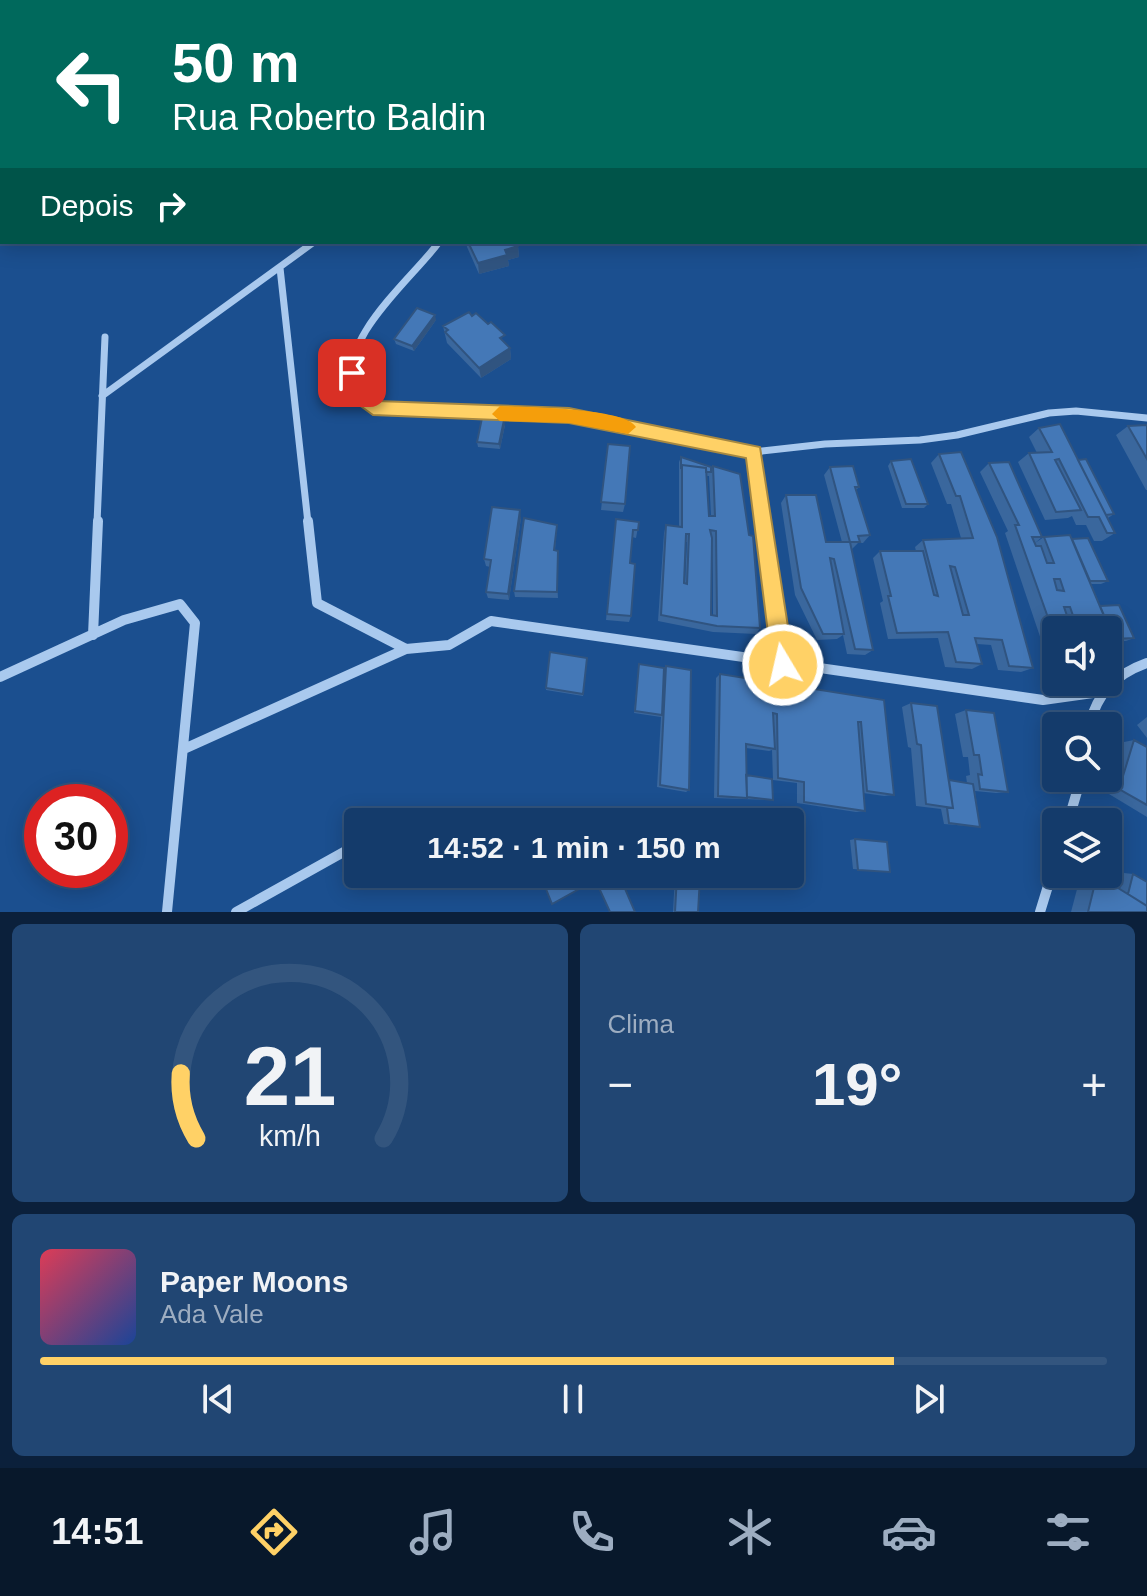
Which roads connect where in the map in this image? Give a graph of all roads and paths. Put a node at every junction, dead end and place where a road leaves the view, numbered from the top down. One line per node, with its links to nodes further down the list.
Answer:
1 (311, 244): 3 (street)
2 (437, 244): 7 (street)
3 (280, 268): 5 (street); 9 (street)
4 (105, 337): 5 (street)
5 (102, 396): 8 (street)
6 (1147, 418): 7 (street)
7 (754, 452): 11 (street)
8 (93, 635): 13 (street); 15 (street)
9 (406, 649): 11 (street); 15 (street)
10 (1147, 663): 12 (street)
11 (783, 665): 14 (street)
12 (1122, 674)
13 (0, 677)
14 (1072, 696)
15 (184, 749): 18 (street)
16 (344, 852): 19 (street)
17 (1047, 888): 20 (street)
18 (167, 912)
19 (236, 912)
20 (1040, 912)

